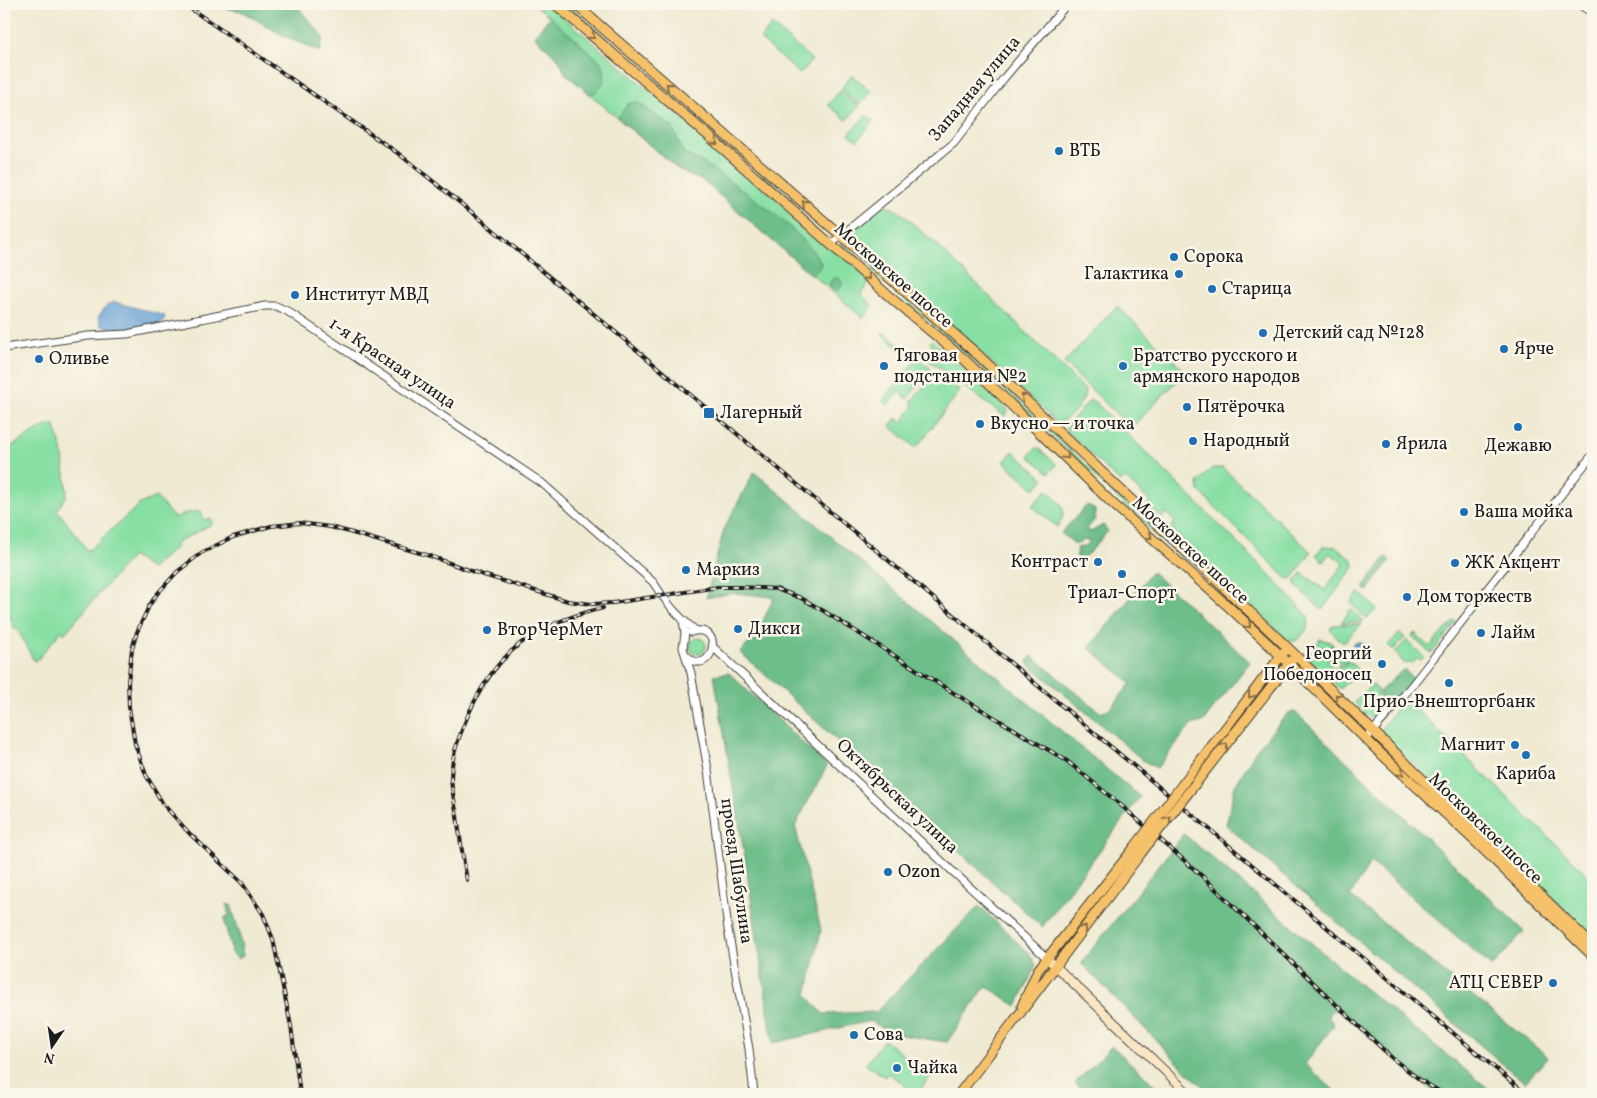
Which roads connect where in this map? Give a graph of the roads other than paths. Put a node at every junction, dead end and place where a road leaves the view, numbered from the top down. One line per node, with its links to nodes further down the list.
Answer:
1 (555, 4): 7 (main road, Московское шоссе, one-way to 7)
2 (575, 4): 6 (main road, Московское шоссе, one-way to 2)
3 (1067, 4): 6 (street, Западная улица)
4 (1578, 4): 5 (street)
5 (1593, 13)
6 (842, 235): 7 (street, Западная улица); 14 (main road, Московское шоссе, one-way to 6)
7 (831, 244): 17 (main road, Московское шоссе, one-way to 17)
8 (4, 348): 10 (street, 1-я Красная улица)
9 (1593, 454): 23 (street)
10 (683, 620): 11 (street, 1-я Красная улица); 12 (street, проезд Шабулина)
11 (695, 630): 12 (street); 13 (street)
12 (685, 638): 15 (street, проезд Шабулина)
13 (713, 647): 16 (street); 19 (street, Октябрьская улица)
14 (1288, 648): 17 (main road); 18 (main road, Московское шоссе)
15 (684, 652): 20 (street); 22 (street, проезд Шабулина)
16 (710, 656): 19 (street); 20 (street)
17 (1281, 656): 21 (main road, Московское шоссе); 25 (main road, one-way to 25, bridge)
18 (1295, 656): 21 (main road); 23 (main road, Московское шоссе, one-way to 18)
19 (725, 657): 28 (street, Октябрьская улица)
20 (696, 661): 22 (street)
21 (1288, 664): 24 (main road, Московское шоссе); 25 (main road, one-way to 21, bridge)
22 (691, 673): 31 (street, проезд Шабулина)
23 (1373, 731): 24 (street); 26 (main road, Московское шоссе)
24 (1366, 739): 27 (main road, Московское шоссе, one-way to 27)
25 (1138, 850): 28 (main road); 29 (main road, one-way to 25)
26 (1593, 946)
27 (1593, 956)
28 (1048, 959): 29 (main road, Октябрьская улица); 30 (main road)
29 (1056, 968): 30 (main road); 33 (main road, Октябрьская улица)
30 (1016, 1020): 32 (main road)
31 (754, 1094)
32 (960, 1094)
33 (1189, 1094)

